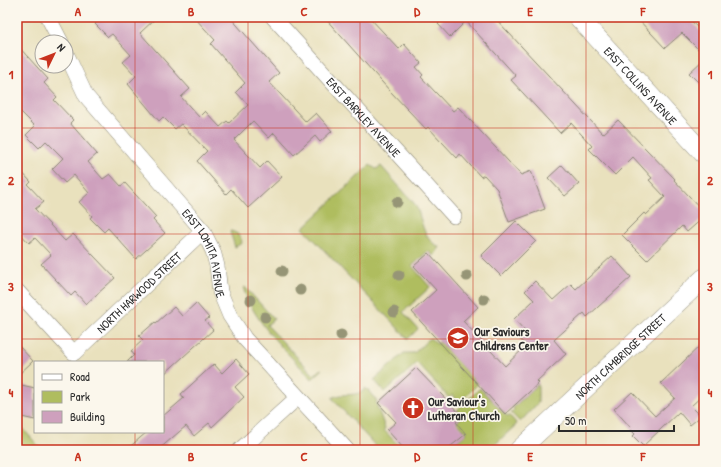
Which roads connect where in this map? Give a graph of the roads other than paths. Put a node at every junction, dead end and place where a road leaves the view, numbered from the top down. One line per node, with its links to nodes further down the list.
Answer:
1 (48, 17): 4 (street)
2 (273, 17): 7 (street, EAST BARKLEY AVENUE)
3 (578, 17): 6 (street, EAST COLLINS AVENUE)
4 (56, 34)
5 (74, 70): 8 (street, EAST LOMITA AVENUE)
6 (704, 154)
7 (454, 216)
8 (203, 231): 10 (street, NORTH HARWOOD STREET); 11 (street, EAST LOMITA AVENUE)
9 (704, 278): 14 (street, NORTH CAMBRIDGE STREET)
10 (17, 291)
11 (298, 397): 12 (street); 13 (street, EAST LOMITA AVENUE)
12 (240, 450)
13 (347, 450)
14 (520, 450)

